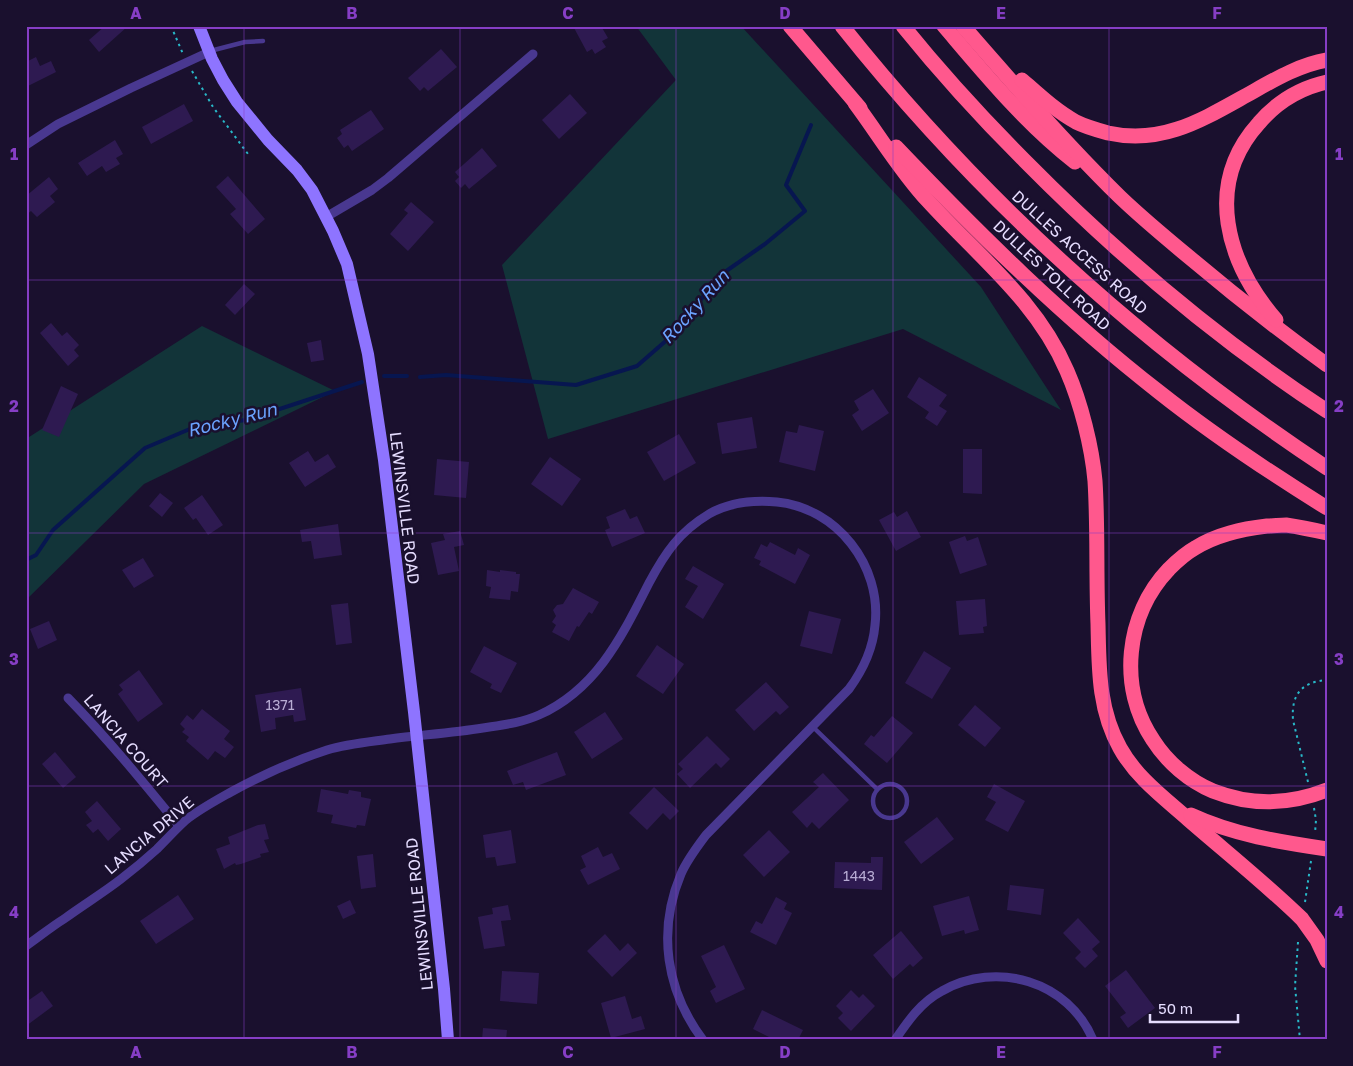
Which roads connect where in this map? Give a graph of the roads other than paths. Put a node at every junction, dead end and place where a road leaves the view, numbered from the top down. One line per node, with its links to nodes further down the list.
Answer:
1 (199, 26): 8 (main road, LEWINSVILLE ROAD)
2 (790, 26): 12 (highway, DULLES TOLL ROAD)
3 (842, 26): 19 (highway, DULLES ACCESS ROAD)
4 (903, 26): 18 (highway, DULLES ACCESS ROAD)
5 (944, 26): 14 (highway)
6 (964, 27): 10 (highway); 14 (highway)
7 (262, 41): 8 (lane)
8 (209, 52): 13 (street); 15 (main road, LEWINSVILLE ROAD)
9 (533, 54): 15 (street)
10 (1327, 60)
11 (1327, 82): 16 (highway)
12 (855, 102): 20 (highway, DULLES TOLL ROAD); 27 (highway)
13 (26, 145)
14 (1122, 198): 16 (highway)
15 (326, 217): 24 (main road, LEWINSVILLE ROAD)
16 (1312, 354): 17 (highway)
17 (1327, 365)
18 (1327, 411)
19 (1327, 468)
20 (1327, 508)
21 (1327, 534): 26 (highway)
22 (68, 698): 28 (street, LANCIA COURT)
23 (812, 726): 24 (street, LANCIA DRIVE); 25 (lane); 33 (street, LANCIA DRIVE)
24 (416, 736): 28 (street, LANCIA DRIVE); 32 (main road, LEWINSVILLE ROAD)
25 (877, 790): 25 (lane)
26 (1327, 790)
27 (1170, 803): 29 (highway); 31 (highway)
28 (179, 826): 30 (street, LANCIA DRIVE)
29 (1327, 849)
30 (26, 946)
31 (1327, 961)
32 (448, 1040)
33 (703, 1040)
34 (895, 1040): 35 (street)
35 (1093, 1040)

